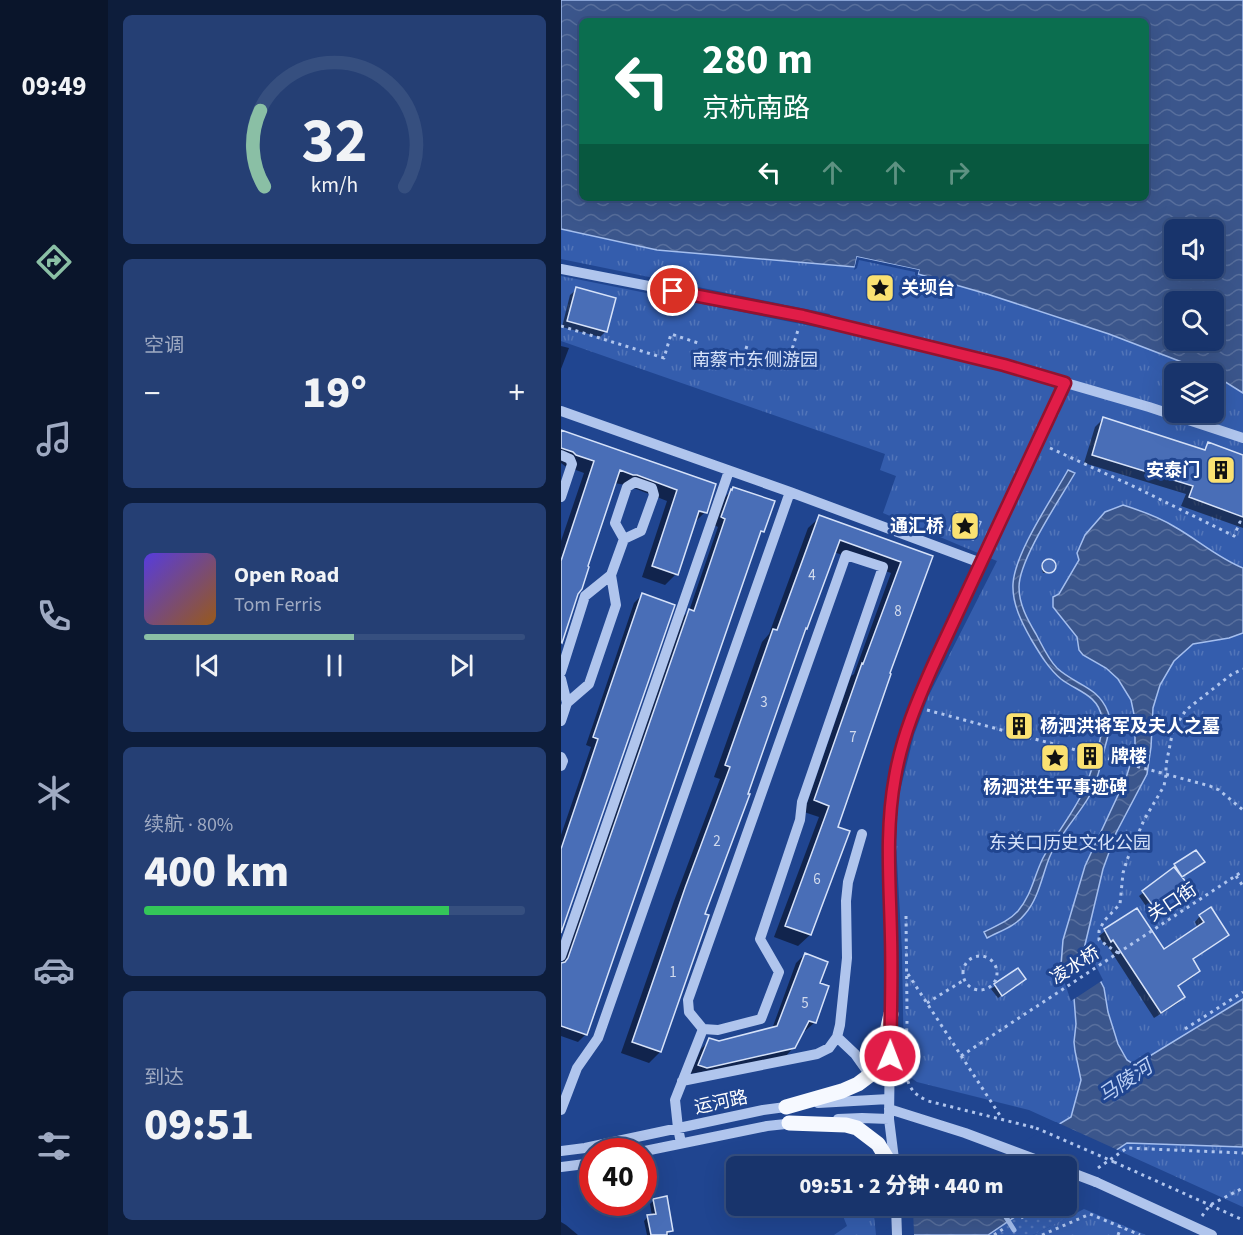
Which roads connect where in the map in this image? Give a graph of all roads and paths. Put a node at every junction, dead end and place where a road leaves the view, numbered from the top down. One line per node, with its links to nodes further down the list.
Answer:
1 (561, 269): 2 (street)
2 (803, 316): 5 (path); 6 (street)
3 (561, 326): 4 (path)
4 (698, 343)
5 (745, 347)
6 (1065, 383): 8 (street); 16 (street)
7 (561, 411): 11 (street)
8 (1243, 438)
9 (1050, 448): 14 (path)
10 (561, 455): 13 (street)
11 (729, 471): 12 (street); 34 (street)
12 (790, 492): 16 (street); 48 (street)
13 (561, 497)
14 (1243, 523)
15 (624, 539): 15 (street); 17 (street)
16 (981, 562): 39 (street)
17 (611, 575): 19 (street); 21 (street)
18 (1243, 669): 26 (path)
19 (561, 672)
20 (561, 679): 21 (street)
21 (567, 703): 23 (street)
22 (925, 709): 26 (path)
23 (561, 721)
24 (561, 757): 25 (street)
25 (561, 766)
26 (1166, 775): 27 (path); 33 (path)
27 (1243, 810)
28 (862, 834): 42 (street)
29 (1243, 871): 30 (path, 关口街)
30 (1236, 876): 31 (path); 33 (path, 关口街)
31 (1243, 885)
32 (905, 911): 35 (path)
33 (1116, 954): 43 (path, 凌水桥)
34 (561, 956)
35 (907, 972): 38 (path); 49 (path)
36 (964, 980): 36 (path); 38 (path)
37 (1243, 992): 41 (path)
38 (927, 1003): 43 (path)
39 (891, 1014): 44 (main road); 47 (street)
40 (703, 1029): 40 (street); 45 (street)
41 (1185, 1029)
42 (837, 1037): 44 (street); 45 (street)
43 (961, 1056): 49 (path)
44 (870, 1076): 46 (main road)
45 (682, 1081): 51 (street)
46 (786, 1107): 47 (street, 运河路); 51 (street, 运河路)
47 (889, 1109): 50 (street, 运河路); 57 (street); 58 (street, 运河路)
48 (561, 1110)
49 (1002, 1119): 64 (path, bridge)
50 (789, 1123): 52 (street, 运河路); 56 (main road)
51 (678, 1128): 52 (street); 54 (street, 运河路)
52 (681, 1143): 53 (street, 运河路)
53 (657, 1148)
54 (561, 1151)
55 (1243, 1153): 62 (path)
56 (886, 1156)
57 (892, 1156)
58 (1027, 1156)
59 (579, 1164): 60 (street)
60 (561, 1167)
61 (1077, 1173): 62 (street, bridge)
62 (1094, 1177): 70 (street)
63 (1243, 1188): 64 (path)
64 (1211, 1205): 68 (path); 70 (path)
65 (896, 1216): 72 (street)
66 (1024, 1216): 67 (path)
67 (1021, 1218)
68 (1243, 1220)
69 (1121, 1227): 74 (path); 75 (path); 76 (path)
70 (1194, 1227): 77 (street)
71 (1003, 1229): 73 (path)
72 (897, 1235)
73 (994, 1235)
74 (1042, 1235)
75 (1118, 1235)
76 (1140, 1235)
77 (1212, 1235)

